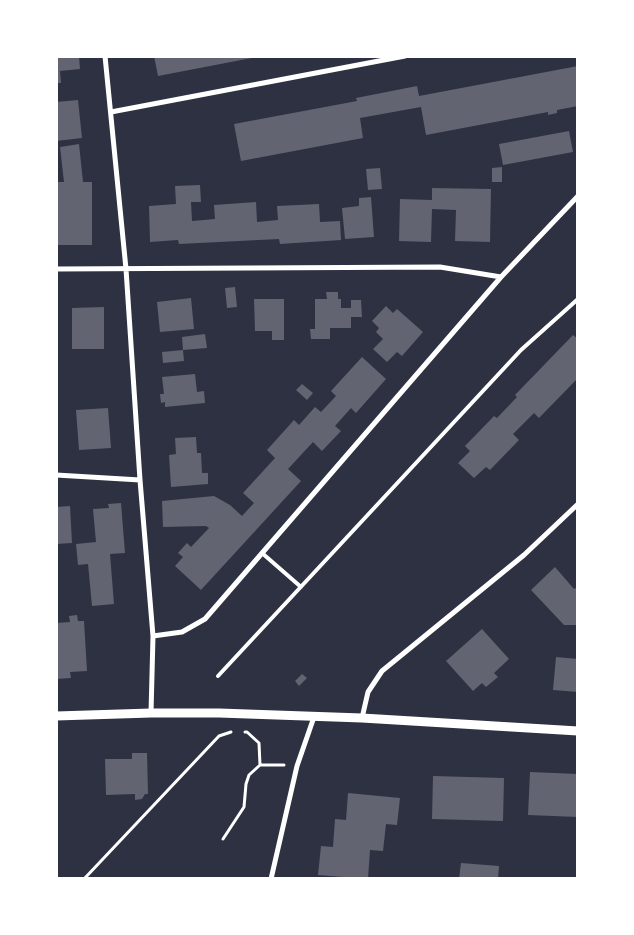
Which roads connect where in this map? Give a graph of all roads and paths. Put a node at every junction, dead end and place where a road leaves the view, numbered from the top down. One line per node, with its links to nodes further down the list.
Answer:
1 (105, 56): 3 (street)
2 (405, 56): 3 (street)
3 (111, 112): 5 (street)
4 (578, 196): 7 (street)
5 (126, 268): 6 (street); 7 (street); 10 (street)
6 (56, 269)
7 (501, 277): 12 (street)
8 (578, 299): 13 (lane)
9 (56, 475): 10 (street)
10 (140, 480): 14 (street)
11 (578, 504): 19 (street)
12 (262, 553): 13 (lane); 14 (street)
13 (301, 587): 15 (lane)
14 (153, 636): 16 (street)
15 (218, 676)
16 (151, 713): 17 (street); 18 (street)
17 (56, 716)
18 (314, 717): 19 (street); 24 (street)
19 (362, 718): 20 (street)
20 (578, 730)
21 (237, 731): 26 (path)
22 (242, 732): 23 (path)
23 (260, 765): 24 (path); 25 (path)
24 (297, 766): 27 (street)
25 (224, 839)
26 (84, 879)
27 (271, 879)

